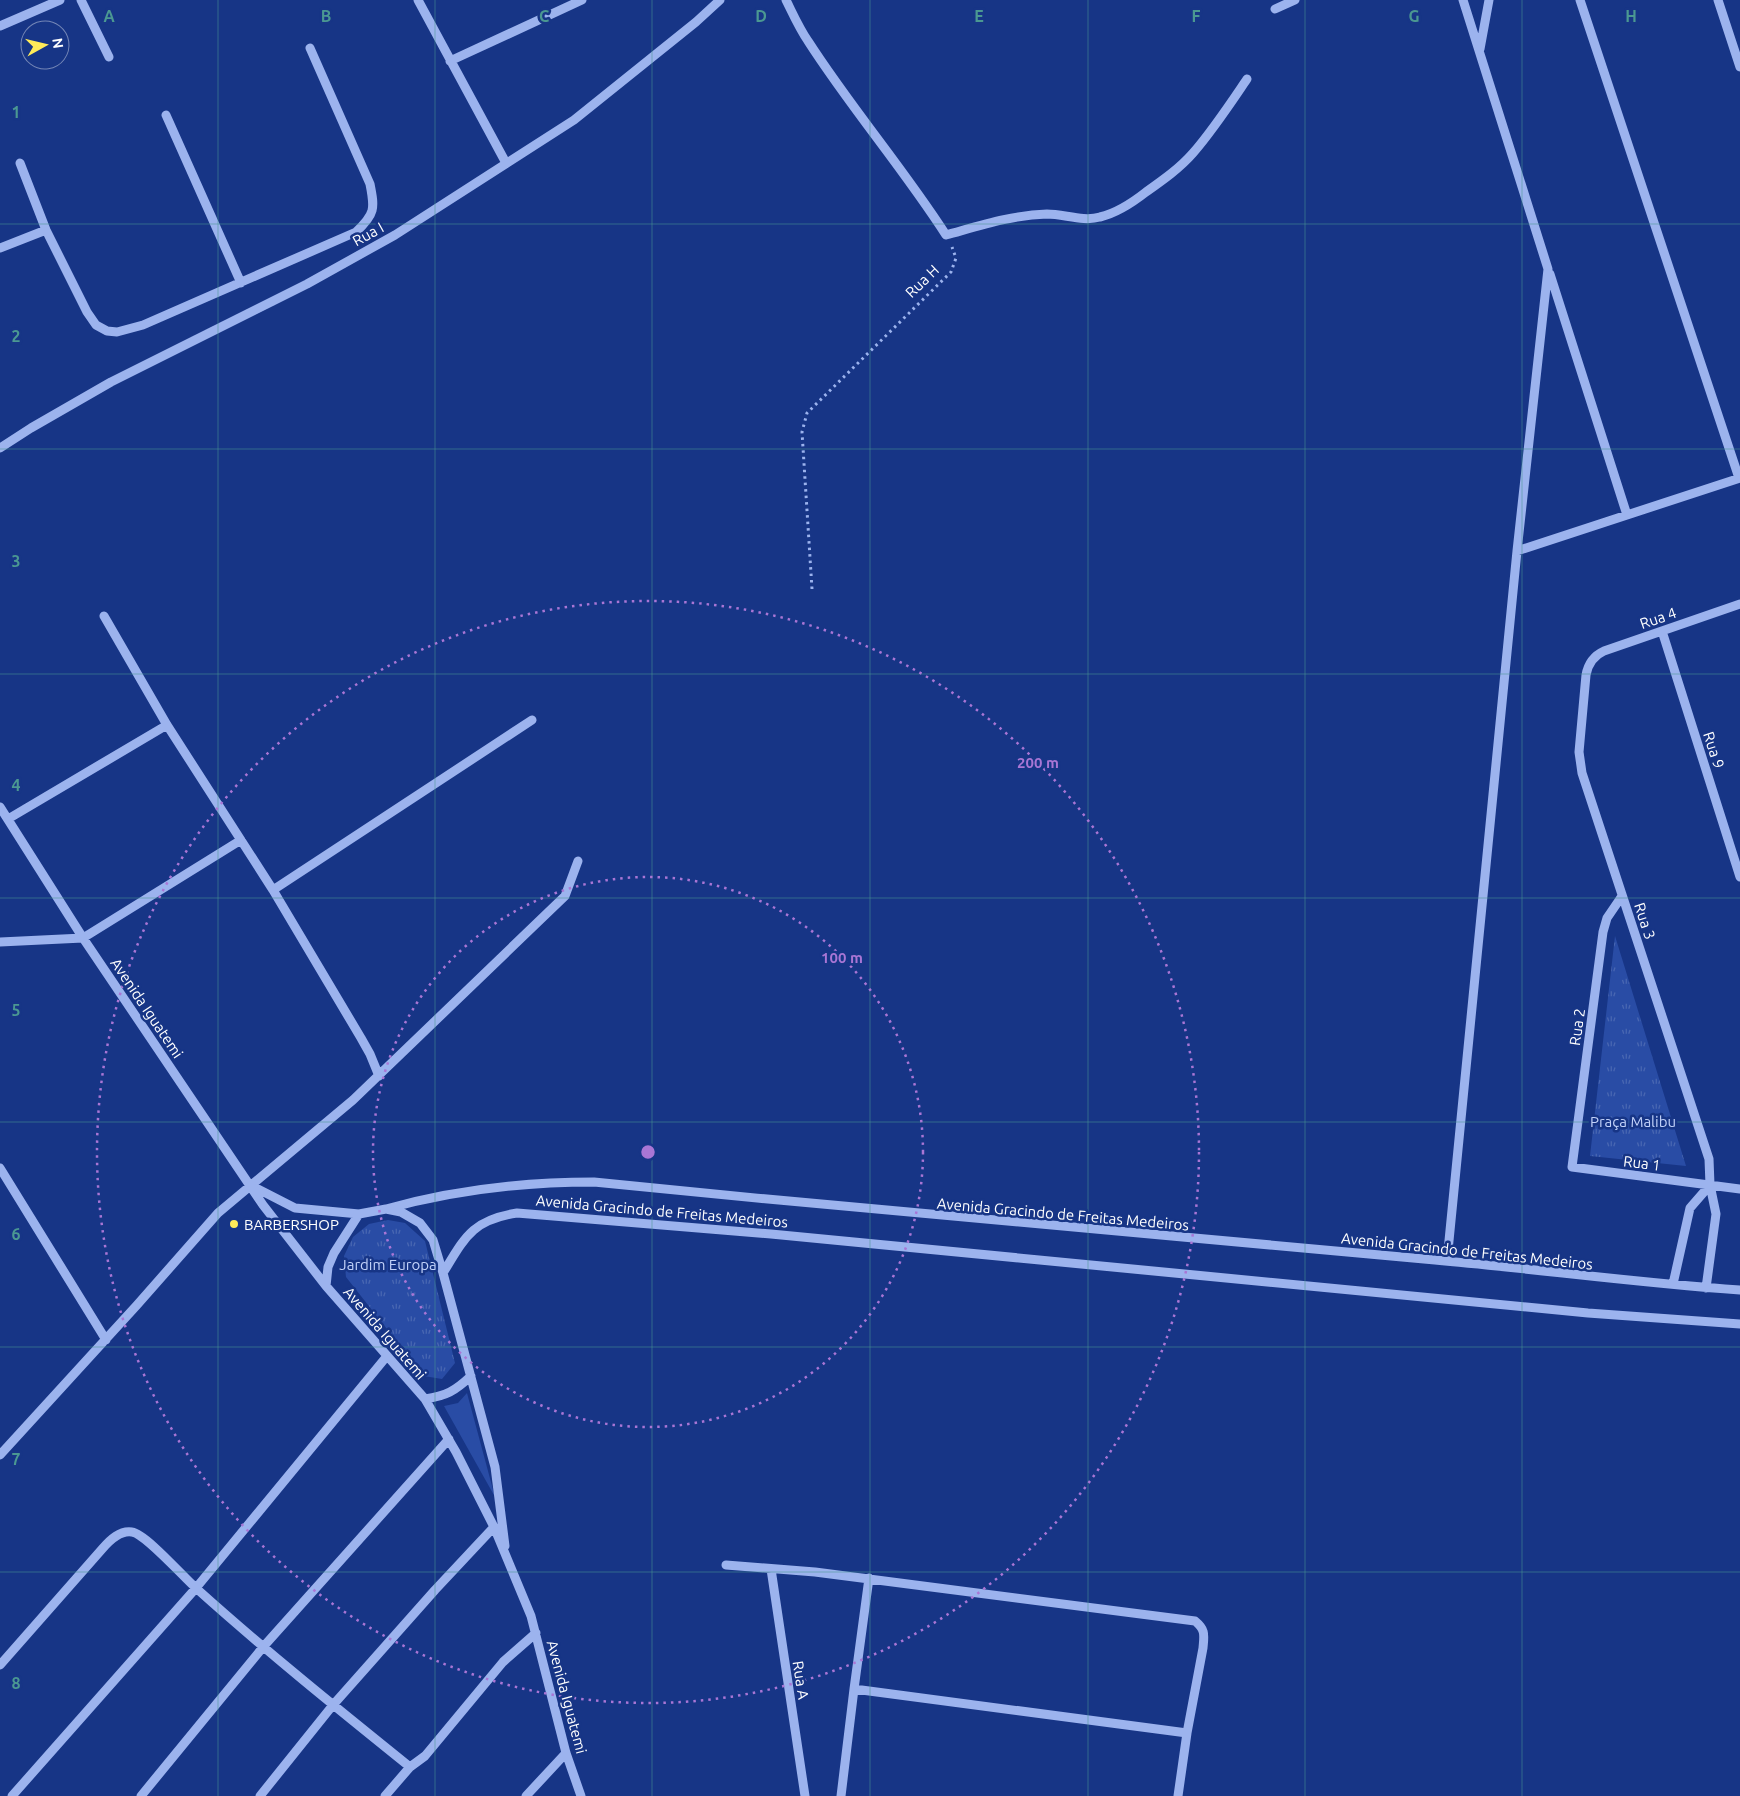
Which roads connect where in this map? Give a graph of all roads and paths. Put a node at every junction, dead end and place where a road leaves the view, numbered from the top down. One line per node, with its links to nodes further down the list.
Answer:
1 (60, 0): 13 (street)
2 (81, 0): 16 (street)
3 (418, 0): 17 (street)
4 (582, 0): 17 (street)
5 (720, 0): 22 (street, Rua I)
6 (786, 0): 24 (street)
7 (1295, 0): 12 (street)
8 (1463, 0): 15 (street)
9 (1489, 0): 15 (street)
10 (1580, 0): 29 (street)
11 (1718, 0): 18 (street)
12 (1275, 9)
13 (0, 26)
14 (310, 48): 27 (street)
15 (1480, 52): 26 (street)
16 (109, 57)
17 (450, 61): 22 (street)
18 (1740, 68)
19 (1247, 79): 24 (street)
20 (166, 115): 27 (street)
21 (20, 163): 23 (street)
22 (506, 163): 28 (street, Rua I)
23 (46, 230): 25 (street); 27 (street)
24 (946, 235): 32 (path, Rua H)
25 (0, 248)
26 (1548, 268): 30 (street); 31 (street)
27 (240, 283)
28 (0, 448)
29 (1739, 478): 30 (street)
30 (1627, 514): 31 (street)
31 (1517, 551): 56 (street)
32 (812, 589)
33 (1740, 604): 35 (street, Rua 4)
34 (104, 616): 38 (street)
35 (1662, 631): 36 (street, Rua 4); 43 (street, Rua 9)
36 (1589, 663): 45 (street, Rua 3)
37 (532, 720): 44 (street)
38 (167, 725): 40 (street); 41 (street)
39 (0, 807): 40 (street, Avenida Iguatemi)
40 (8, 819): 46 (street, Avenida Iguatemi)
41 (241, 840): 44 (street); 46 (street)
42 (578, 861): 48 (street)
43 (1740, 876)
44 (273, 890): 48 (street)
45 (1622, 896): 49 (street, Rua 2); 52 (street, Rua 3)
46 (83, 938): 47 (street); 51 (street, Avenida Iguatemi)
47 (0, 942)
48 (379, 1076): 51 (street)
49 (1572, 1167): 52 (street, Rua 1)
50 (0, 1168): 63 (street)
51 (249, 1185): 55 (street, Avenida Gracindo de Freitas Medeiros); 59 (street, Avenida Iguatemi); 63 (street)
52 (1710, 1185): 53 (street, Rua 1); 58 (street); 60 (street, Rua 3)
53 (1740, 1189)
54 (386, 1209): 55 (street, Avenida Gracindo de Freitas Medeiros); 56 (street, Avenida Gracindo de Freitas Medeiros); 57 (street)
55 (359, 1214): 59 (street)
56 (1447, 1261): 58 (street, Avenida Gracindo de Freitas Medeiros)
57 (443, 1273): 62 (street, Avenida Gracindo de Freitas Medeiros); 65 (street)
58 (1673, 1284): 60 (street, Avenida Gracindo de Freitas Medeiros)
59 (326, 1286): 64 (street, Avenida Iguatemi)
60 (1706, 1288): 61 (street, Avenida Gracindo de Freitas Medeiros)
61 (1740, 1290)
62 (1740, 1324)
63 (106, 1340): 68 (street)
64 (387, 1356): 66 (street, Avenida Iguatemi); 74 (street)
65 (471, 1376): 66 (street); 70 (street)
66 (424, 1399): 67 (street, Avenida Iguatemi)
67 (449, 1439): 69 (street, Avenida Iguatemi); 76 (street)
68 (0, 1455)
69 (494, 1527): 70 (street, Avenida Iguatemi); 79 (street)
70 (506, 1555): 75 (street, Avenida Iguatemi)
71 (726, 1565): 72 (street)
72 (770, 1569): 73 (street); 89 (street, Rua A)
73 (869, 1578): 78 (street); 80 (street)
74 (196, 1588): 76 (street); 77 (street); 83 (street)
75 (536, 1633): 81 (street, Avenida Iguatemi); 82 (street)
76 (264, 1646): 79 (street); 84 (street)
77 (0, 1665)
78 (854, 1690): 80 (street); 90 (street)
79 (333, 1705): 82 (street); 85 (street)
80 (1186, 1733): 91 (street)
81 (566, 1752): 87 (street); 88 (street, Avenida Iguatemi)
82 (410, 1767): 86 (street)
83 (12, 1796)
84 (141, 1796)
85 (260, 1796)
86 (386, 1796)
87 (526, 1796)
88 (581, 1796)
89 (805, 1796)
90 (843, 1796)
91 (1178, 1796)

